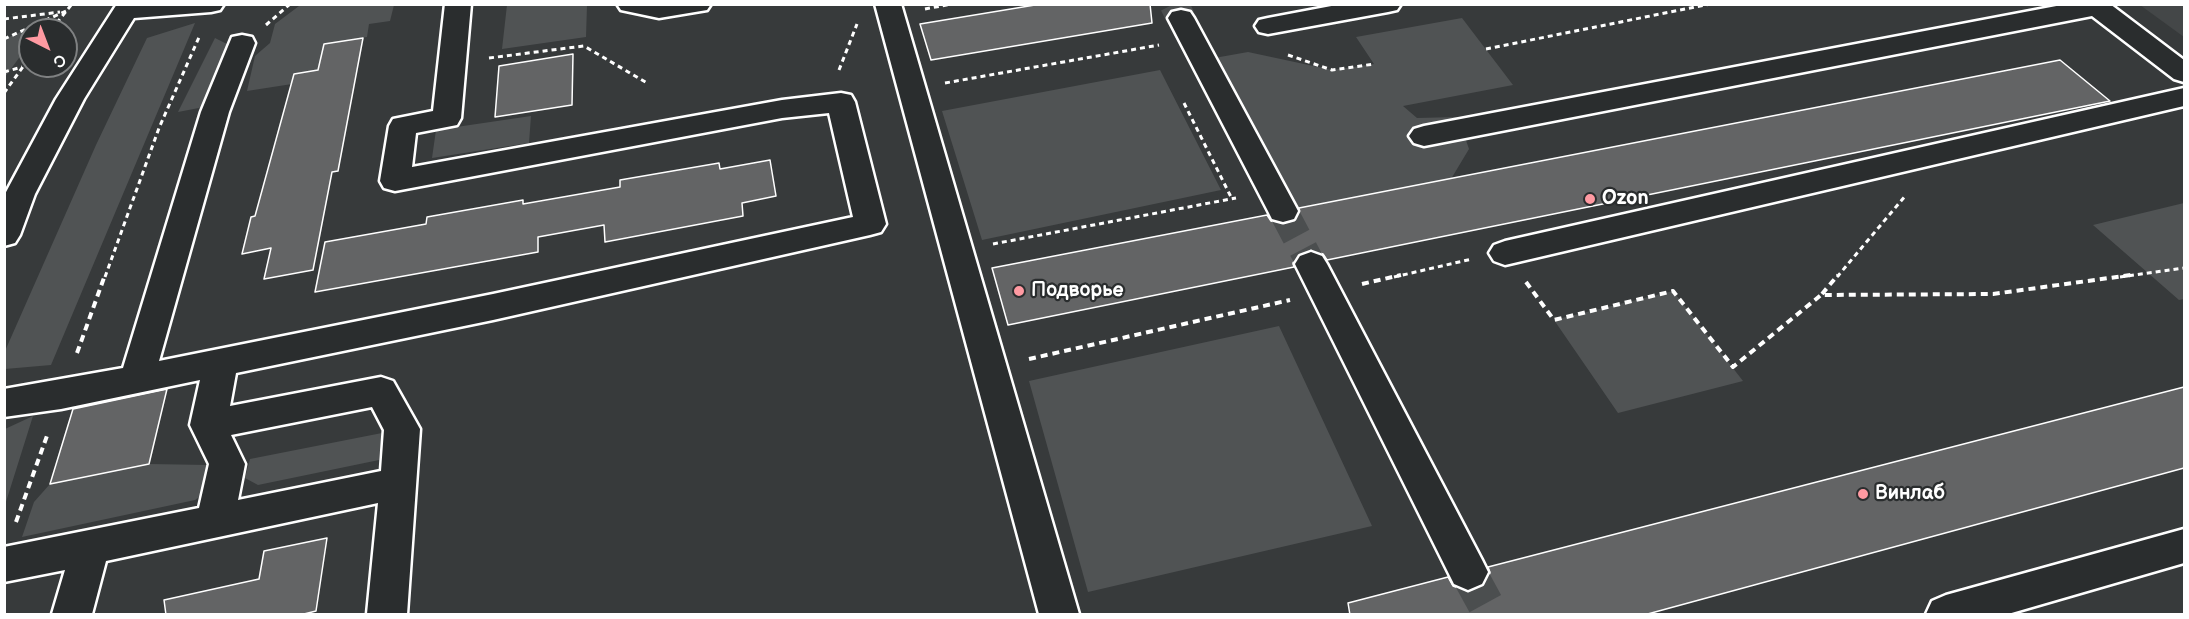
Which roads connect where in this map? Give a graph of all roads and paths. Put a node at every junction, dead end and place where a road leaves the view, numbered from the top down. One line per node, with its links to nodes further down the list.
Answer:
1 (72, 4): 10 (path)
2 (458, 4): 23 (street)
3 (630, 4): 4 (street)
4 (698, 4)
5 (888, 4): 29 (street)
6 (1388, 4): 15 (street)
7 (1710, 4): 20 (path)
8 (2095, 6): 26 (street); 33 (street)
9 (128, 8): 11 (street); 37 (street)
10 (66, 11): 12 (path); 13 (path); 17 (path)
11 (208, 15): 46 (path)
12 (60, 18)
13 (4, 19)
14 (858, 21): 27 (path)
15 (1268, 26)
16 (1186, 29): 19 (path); 36 (street)
17 (4, 39)
18 (242, 43): 45 (street)
19 (1156, 46): 22 (path); 29 (path)
20 (1486, 49)
21 (1279, 52): 24 (path)
22 (1160, 54)
23 (453, 63): 28 (path); 43 (street)
24 (1374, 64)
25 (18, 73): 30 (path)
26 (2184, 73)
27 (836, 77)
28 (647, 83)
29 (912, 89): 38 (street)
30 (4, 93)
31 (2184, 98): 34 (street)
32 (1182, 99): 35 (path)
33 (1424, 136)
34 (1943, 152): 39 (street); 42 (path)
35 (1232, 199): 36 (path); 38 (path)
36 (1277, 200)
37 (4, 235)
38 (957, 251): 44 (street)
39 (1505, 253): 41 (path); 42 (path)
40 (2184, 268): 42 (path)
41 (1318, 278): 44 (path); 54 (street)
42 (1821, 295)
43 (221, 362): 45 (street); 48 (street)
44 (990, 368): 57 (street)
45 (136, 379): 46 (street)
46 (61, 395): 47 (street); 53 (path)
47 (4, 403)
48 (208, 424): 49 (street); 50 (street)
49 (399, 483): 50 (street); 56 (street)
50 (215, 522): 52 (street)
51 (2184, 546): 58 (street)
52 (91, 547): 53 (street); 55 (street)
53 (9, 548)
54 (1468, 572)
55 (72, 615)
56 (387, 615)
57 (1059, 615)
58 (1946, 615)

